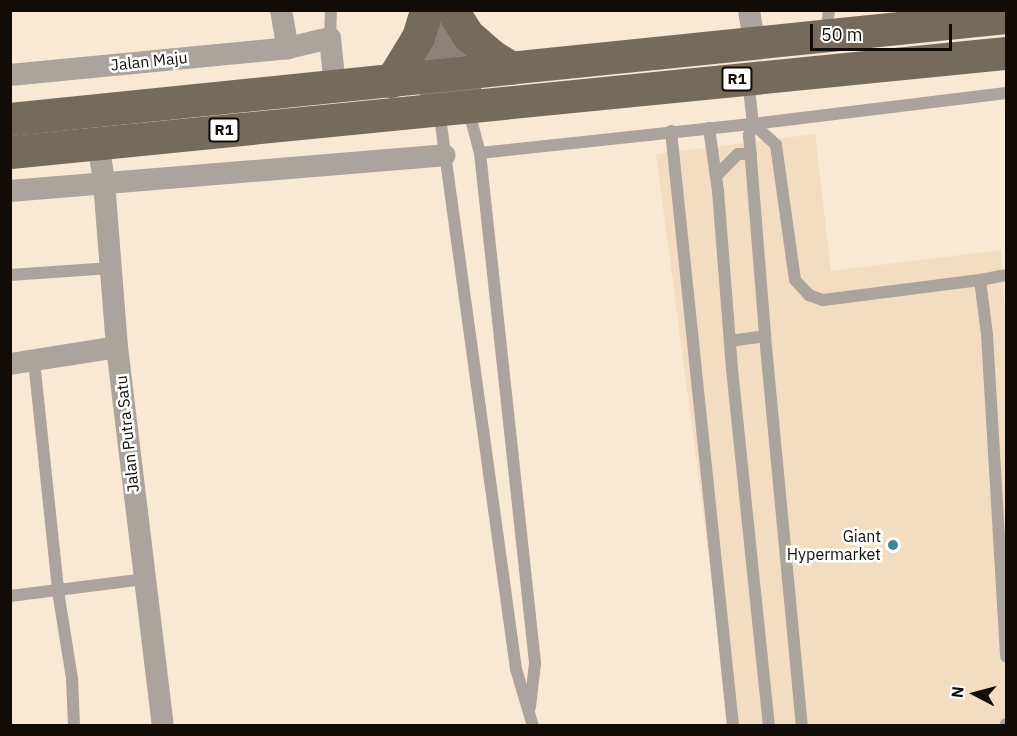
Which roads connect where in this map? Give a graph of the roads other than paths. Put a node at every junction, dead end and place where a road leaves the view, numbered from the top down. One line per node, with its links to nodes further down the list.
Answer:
1 (280, 10): 9 (street)
2 (331, 10): 7 (lane)
3 (749, 10): 8 (street)
4 (440, 11): 11 (main road); 14 (main road); 16 (street)
5 (1006, 17): 6 (main road, R1)
6 (827, 23): 8 (main road, R1)
7 (330, 38): 9 (street, Jalan Maju); 15 (street)
8 (754, 43): 11 (main road, R1)
9 (288, 48): 12 (street, Jalan Maju)
10 (1006, 53): 13 (main road, R1)
11 (512, 68): 16 (main road, R1)
12 (10, 75)
13 (748, 78): 16 (main road, R1); 19 (lane)
14 (391, 81): 15 (main road, R1); 16 (main road, R1)
15 (335, 87): 18 (main road, R1)
16 (450, 92): 22 (main road, R1); 24 (lane); 25 (lane)
17 (1006, 93): 19 (lane)
18 (10, 119)
19 (753, 124): 20 (lane); 26 (lane); 33 (lane)
20 (709, 128): 21 (lane); 27 (lane)
21 (671, 131): 24 (lane); 46 (lane)
22 (98, 143): 23 (main road, R1); 28 (street, Jalan Putra Satu)
23 (10, 152)
24 (480, 153): 43 (lane)
25 (445, 154): 28 (street); 43 (lane)
26 (751, 154): 27 (lane); 34 (lane)
27 (716, 176): 35 (lane)
28 (104, 182): 29 (street); 30 (street, Jalan Putra Satu)
29 (10, 191)
30 (111, 268): 31 (lane); 36 (street, Jalan Putra Satu)
31 (10, 275)
32 (1006, 275): 33 (lane)
33 (980, 280): 42 (lane)
34 (765, 336): 35 (lane); 48 (lane)
35 (730, 341): 47 (lane)
36 (117, 347): 37 (street); 39 (street, Jalan Putra Satu)
37 (34, 361): 38 (street); 40 (lane)
38 (10, 364)
39 (144, 579): 40 (lane); 45 (street, Jalan Putra Satu)
40 (58, 591): 41 (lane); 44 (lane)
41 (10, 596)
42 (1006, 656)
43 (531, 720)
44 (74, 726)
45 (163, 726)
46 (733, 726)
47 (769, 726)
48 (802, 726)

